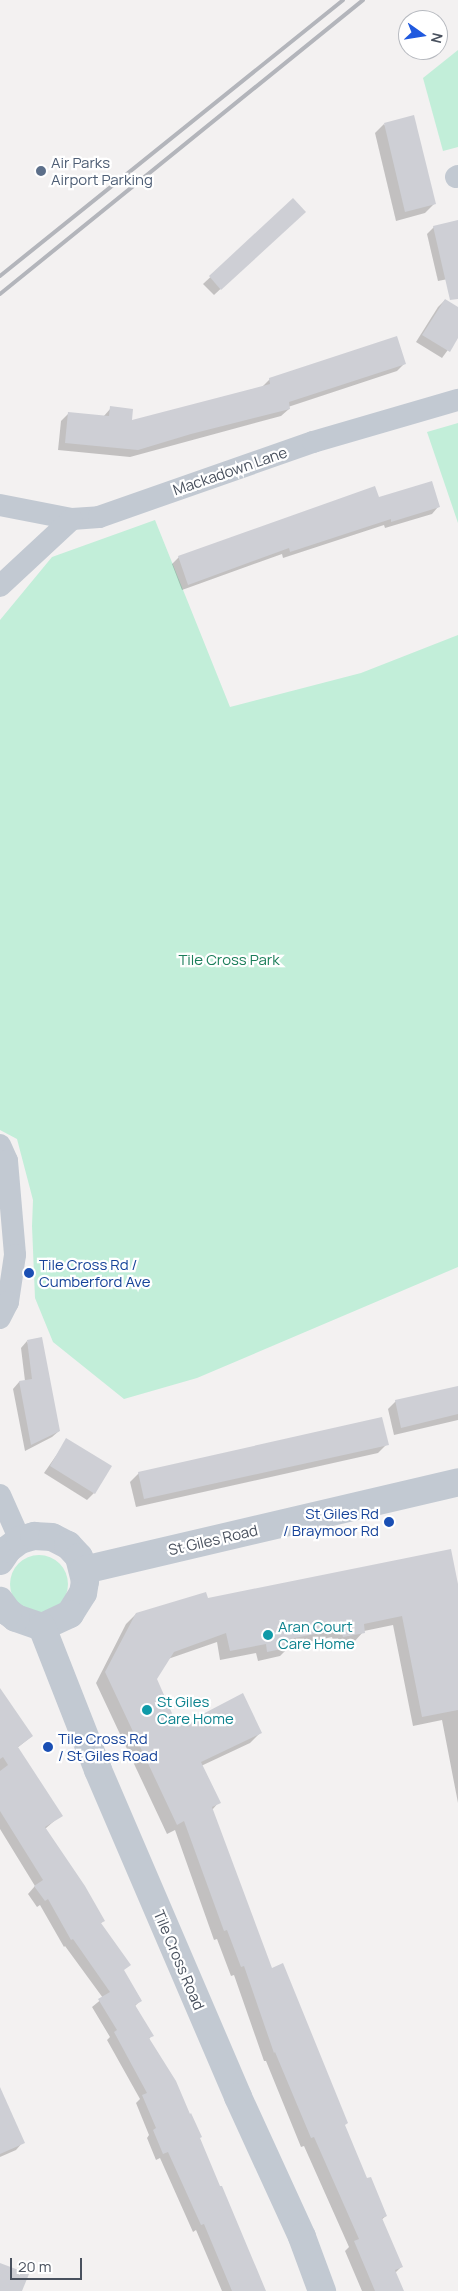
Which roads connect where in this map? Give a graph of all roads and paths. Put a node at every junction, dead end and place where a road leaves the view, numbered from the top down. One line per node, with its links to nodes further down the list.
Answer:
1 (458, 400): 3 (street, Mackadown Lane)
2 (0, 505): 3 (street, Mackadown Lane)
3 (72, 519): 4 (street)
4 (0, 586)
5 (0, 1145): 6 (street)
6 (0, 1318)
7 (458, 1482): 11 (street, St Giles Road)
8 (0, 1495): 9 (street)
9 (20, 1540): 10 (street); 11 (street)
10 (0, 1561)
11 (84, 1570): 13 (street)
12 (0, 1601): 13 (street)
13 (42, 1627): 14 (street, Tile Cross Road)
14 (322, 2291)

